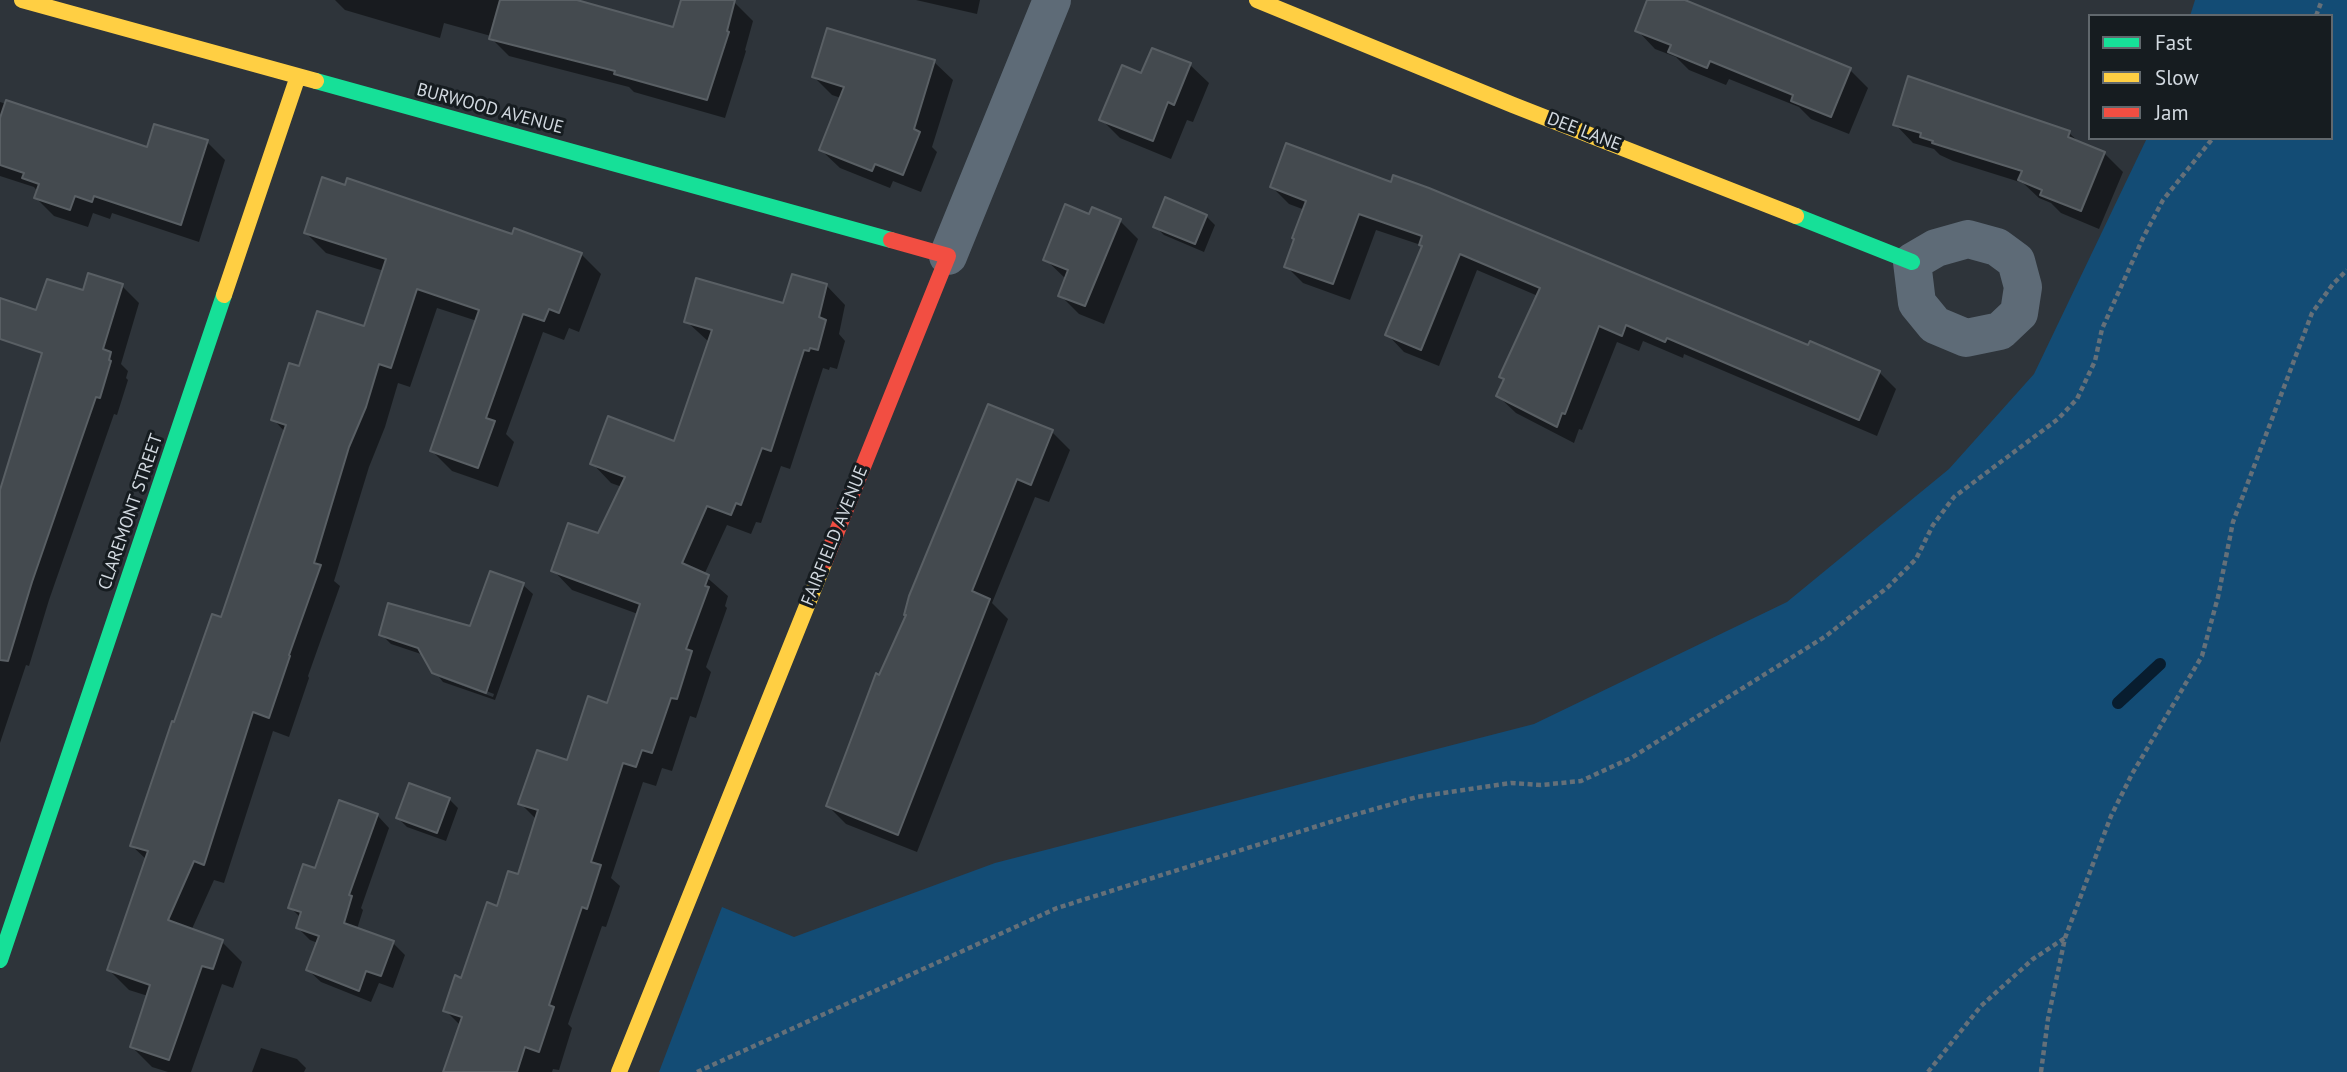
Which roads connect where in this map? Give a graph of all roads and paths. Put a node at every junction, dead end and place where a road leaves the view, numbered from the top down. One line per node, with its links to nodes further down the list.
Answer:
1 (22, 0): 4 (street, BURWOOD AVENUE)
2 (1052, 0): 6 (street, FAIRFIELD AVENUE)
3 (1257, 0): 7 (street, DEE LANE)
4 (298, 75): 6 (street, BURWOOD AVENUE); 10 (street, CLAREMONT STREET)
5 (2211, 140): 12 (path)
6 (948, 256): 11 (street, FAIRFIELD AVENUE)
7 (1912, 262)
8 (2347, 270): 9 (path)
9 (2065, 938): 13 (path); 14 (path)
10 (0, 960)
11 (619, 1072)
12 (697, 1072)
13 (1927, 1072)
14 (2041, 1072)

